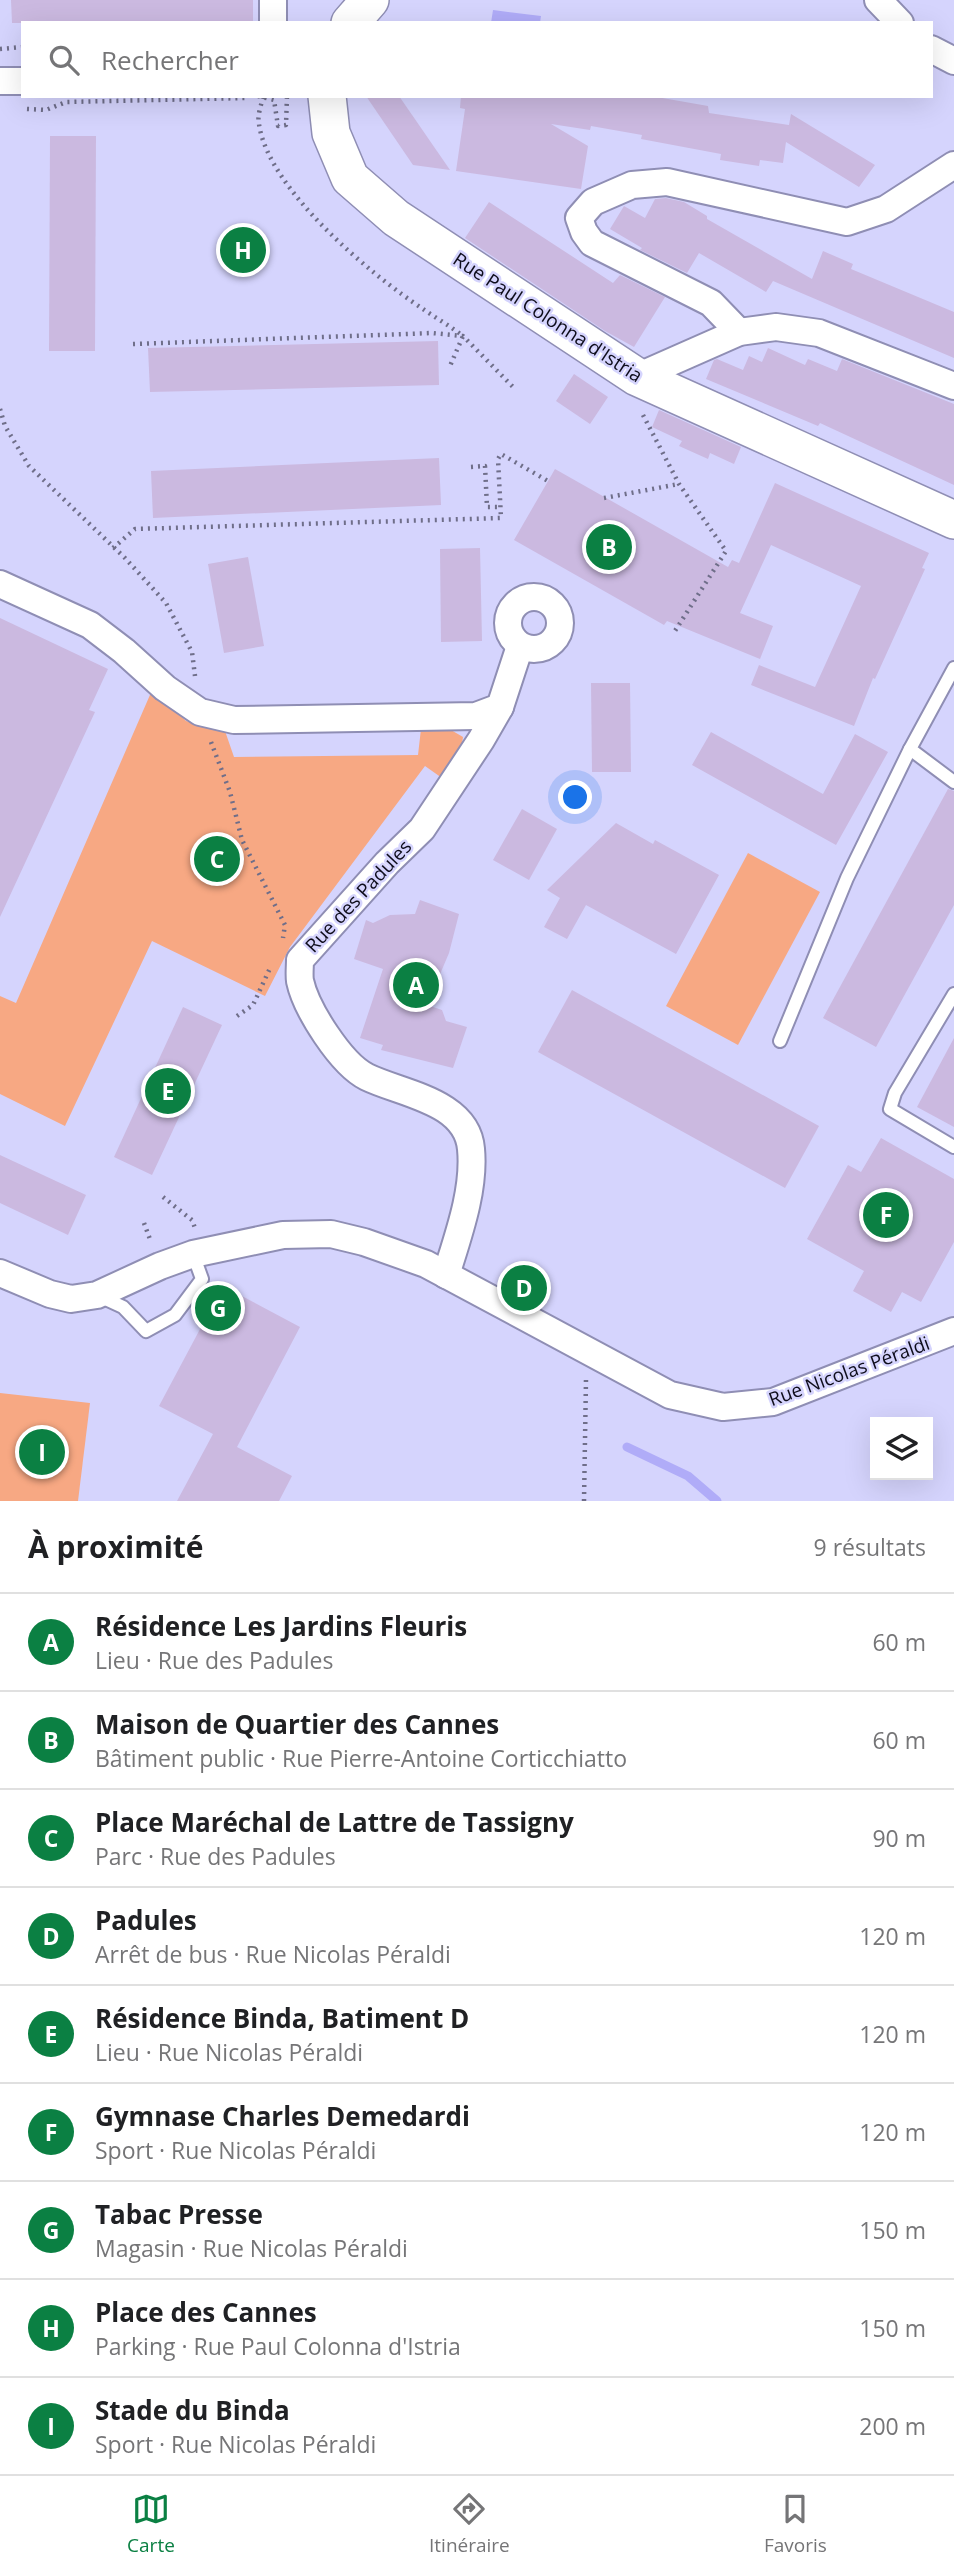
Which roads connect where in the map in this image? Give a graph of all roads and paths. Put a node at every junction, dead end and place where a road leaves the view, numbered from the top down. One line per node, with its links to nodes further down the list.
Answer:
1 (273, 0): 4 (street)
2 (370, 0): 5 (street)
3 (878, 0): 6 (street)
4 (273, 21)
5 (352, 21)
6 (898, 21)
7 (21, 47): 8 (path)
8 (0, 49)
9 (933, 50): 10 (street)
10 (954, 61)
11 (0, 81): 12 (street)
12 (21, 81)
13 (246, 98): 18 (path)
14 (260, 98): 21 (path)
15 (265, 98): 16 (path)
16 (287, 98)
17 (327, 98): 24 (street, Rue Paul Colonna d'Istria)
18 (23, 108)
19 (954, 164): 20 (street)
20 (738, 332): 24 (street); 25 (street)
21 (463, 336): 22 (path); 23 (path); 26 (path)
22 (133, 344)
23 (450, 366)
24 (637, 377): 29 (path); 32 (street, Rue Paul Colonna d'Istria)
25 (954, 386)
26 (516, 390)
27 (471, 467): 31 (path)
28 (548, 481): 31 (path)
29 (679, 484): 30 (path); 35 (path)
30 (604, 498)
31 (500, 507): 33 (path)
32 (954, 520)
33 (113, 548)
34 (0, 584): 38 (street)
35 (673, 634)
36 (520, 646): 38 (street, Rue des Padules)
37 (954, 668): 39 (lane)
38 (500, 706): 47 (street, Rue des Padules)
39 (910, 749): 40 (lane); 42 (lane)
40 (954, 782)
41 (954, 994): 43 (lane)
42 (780, 1041)
43 (954, 1147)
44 (163, 1197): 45 (path)
45 (199, 1252): 47 (street, Rue Nicolas Péraldi); 48 (street, Rue Nicolas Péraldi); 48 (lane)
46 (0, 1273): 48 (street, Rue Nicolas Péraldi)
47 (446, 1275): 50 (street, Rue Nicolas Péraldi)
48 (97, 1295)
49 (954, 1331): 50 (street, Rue Nicolas Péraldi)
50 (594, 1354): 51 (path)
51 (584, 1501)

